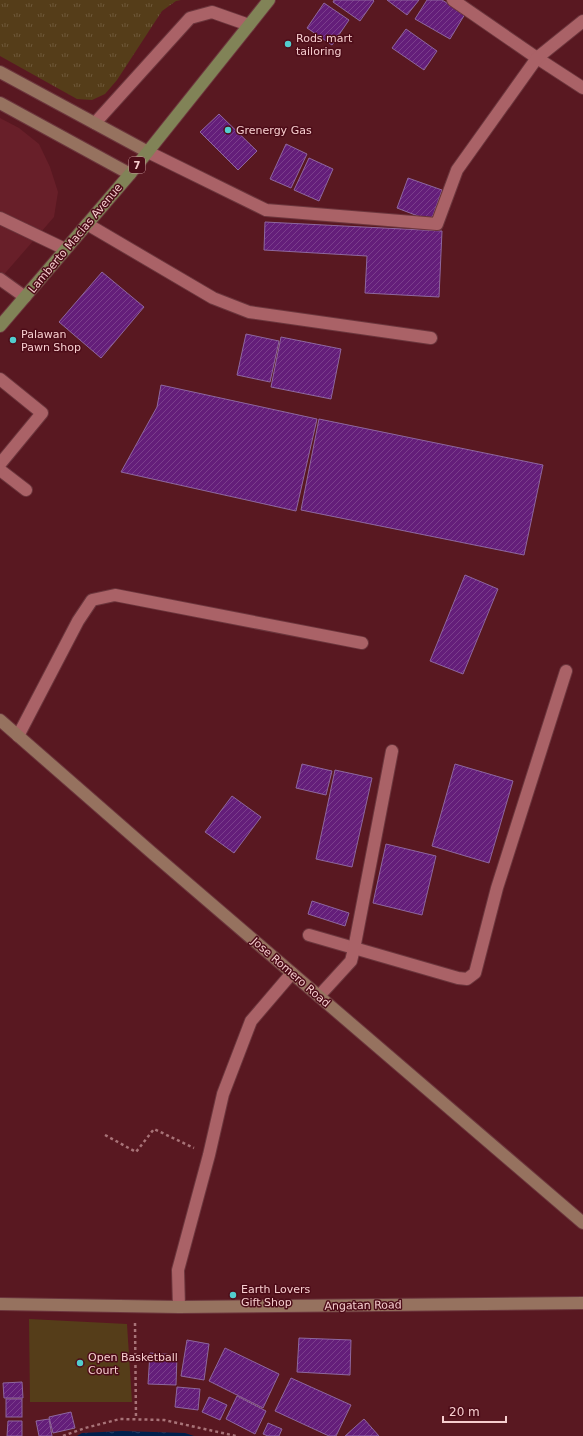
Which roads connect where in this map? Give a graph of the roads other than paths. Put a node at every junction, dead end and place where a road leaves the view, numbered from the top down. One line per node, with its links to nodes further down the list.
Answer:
1 (269, 0): 4 (main road, Lamberto Macias Avenue / 7)
2 (453, 0): 5 (street)
3 (583, 21): 5 (street)
4 (249, 25): 9 (street); 10 (main road, Lamberto Macias Avenue / 7)
5 (536, 58): 7 (street); 10 (street)
6 (0, 72): 9 (main road)
7 (583, 88)
8 (0, 103): 11 (main road)
9 (95, 124): 10 (main road)
10 (148, 152): 11 (main road, Lamberto Macias Avenue / 7)
11 (130, 174): 13 (main road, Lamberto Macias Avenue / 7)
12 (0, 218): 14 (street)
13 (87, 224): 14 (main road, Lamberto Macias Avenue / 7); 18 (street)
14 (65, 249): 16 (main road, Lamberto Macias Avenue / 7)
15 (0, 279): 16 (street)
16 (25, 297): 17 (main road, Lamberto Macias Avenue / 7)
17 (0, 326)
18 (431, 338)
19 (0, 379): 20 (street)
20 (0, 464)
21 (0, 470): 22 (street)
22 (26, 490)
23 (362, 643): 26 (street)
24 (566, 670): 29 (street)
25 (0, 720): 26 (main road, Jose Romero Road)
26 (18, 736): 30 (main road, Jose Romero Road)
27 (392, 751): 29 (street)
28 (309, 935): 29 (street)
29 (354, 949): 31 (street)
30 (292, 973): 31 (main road, Jose Romero Road); 35 (street)
31 (319, 996): 32 (main road, Jose Romero Road)
32 (583, 1223)
33 (583, 1303): 35 (main road, Angatan Road)
34 (0, 1304): 35 (main road, Angatan Road)
35 (179, 1307)

